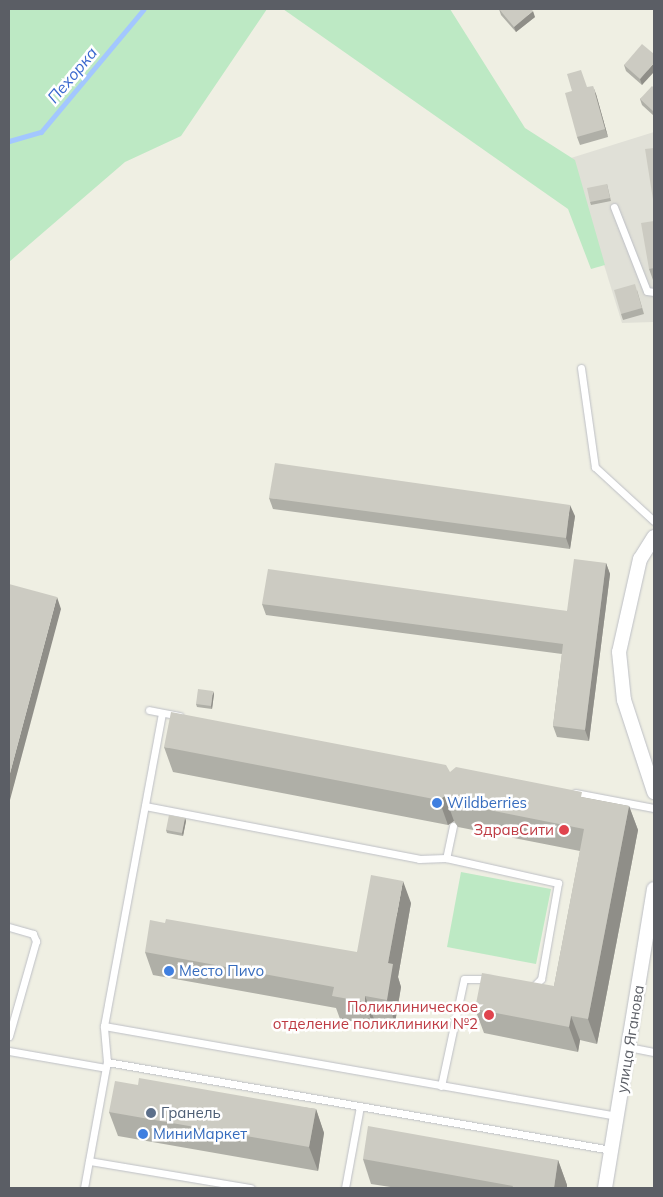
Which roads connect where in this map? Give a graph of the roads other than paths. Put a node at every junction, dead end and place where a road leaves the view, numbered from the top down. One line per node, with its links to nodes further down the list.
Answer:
1 (614, 207): 2 (lane)
2 (654, 292)
3 (580, 368): 4 (lane)
4 (654, 521)
5 (654, 536): 10 (street)
6 (149, 710): 7 (lane)
7 (162, 713): 8 (lane); 11 (lane)
8 (191, 718)
9 (561, 790): 12 (lane)
10 (654, 792)
11 (145, 806): 14 (lane); 19 (lane)
12 (654, 808)
13 (453, 826): 14 (lane)
14 (446, 858): 18 (lane)
15 (654, 889): 21 (street, улица Яганова)
16 (9, 927): 20 (lane)
17 (502, 982): 25 (lane)
18 (522, 985)
19 (104, 1026): 24 (lane); 25 (lane)
20 (9, 1036)
21 (628, 1047): 23 (lane); 27 (street, улица Яганова)
22 (9, 1050): 24 (lane)
23 (654, 1052)
24 (107, 1065): 26 (lane); 29 (lane)
25 (442, 1086): 27 (lane)
26 (360, 1106): 28 (lane); 32 (lane)
27 (617, 1116): 28 (street, улица Яганова)
28 (611, 1150): 33 (street, улица Яганова)
29 (89, 1161): 30 (lane); 31 (lane)
30 (84, 1188)
31 (251, 1188)
32 (345, 1188)
33 (605, 1188)

